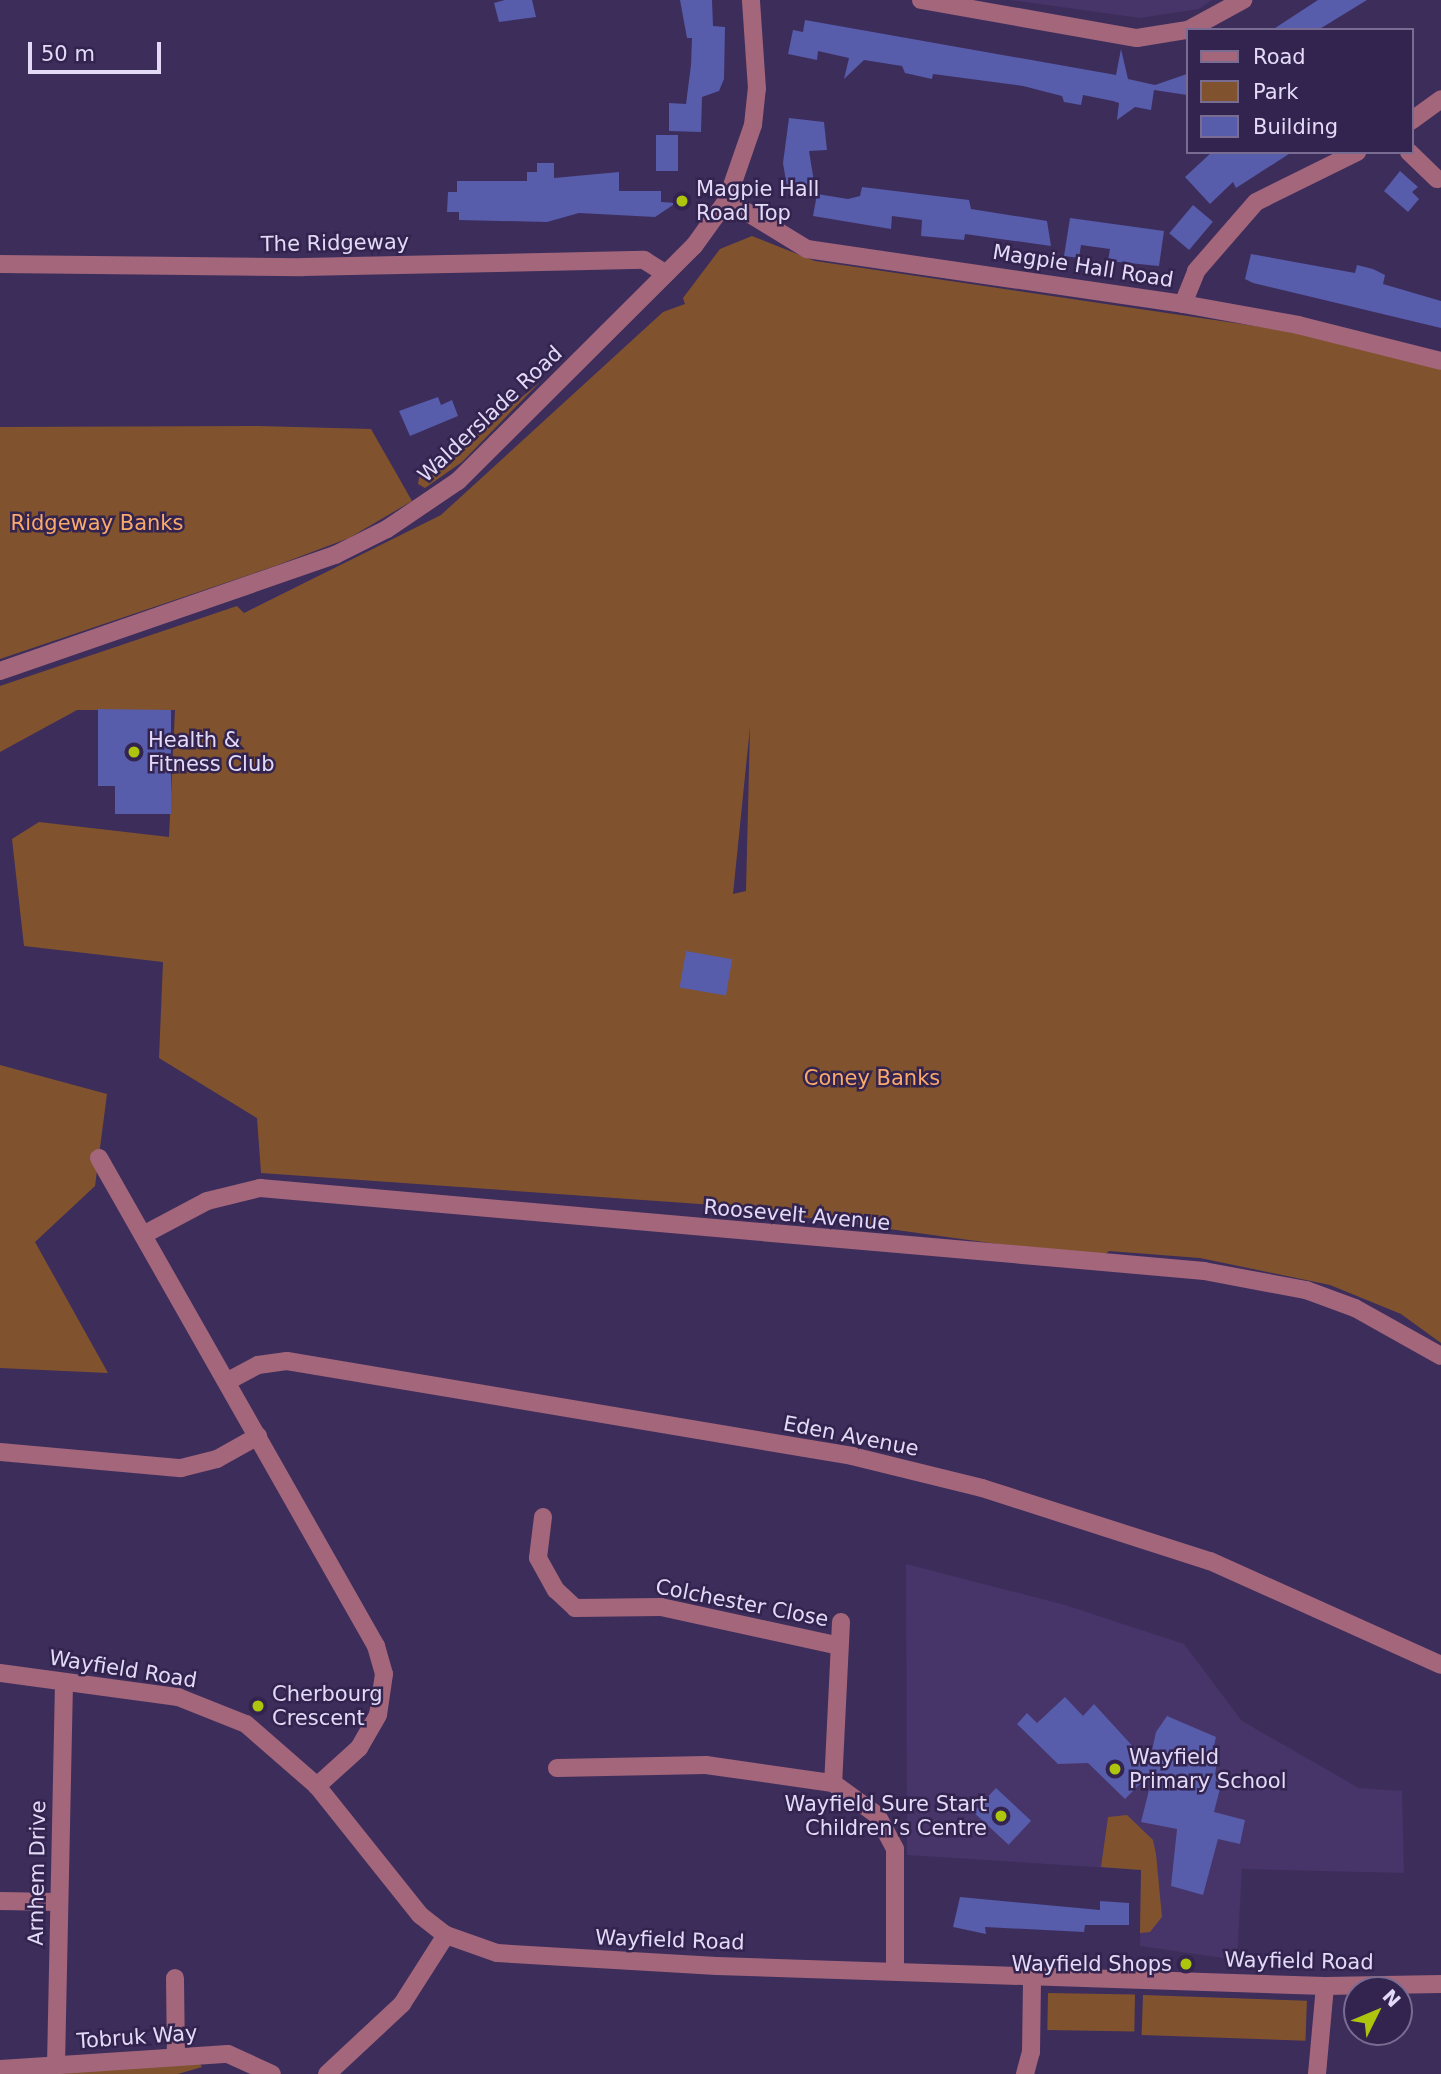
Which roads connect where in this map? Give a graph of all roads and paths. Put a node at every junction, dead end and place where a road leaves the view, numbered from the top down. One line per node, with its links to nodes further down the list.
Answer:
1 (751, 0): 11 (street, Walderslade Road)
2 (921, 0): 5 (street)
3 (1243, 0): 4 (street)
4 (1192, 28)
5 (1186, 30)
6 (1441, 99): 7 (street)
7 (1413, 120)
8 (1353, 154): 14 (street)
9 (1411, 154): 10 (street)
10 (1437, 179)
11 (727, 200): 13 (street, Walderslade Road); 14 (street, Magpie Hall Road)
12 (0, 264): 13 (street, The Ridgeway)
13 (666, 274): 16 (street, Walderslade Road)
14 (1183, 304): 15 (street, Magpie Hall Road)
15 (1441, 362)
16 (0, 671)
17 (99, 1158): 18 (street)
18 (143, 1235): 19 (street, Roosevelt Avenue); 20 (street)
19 (1441, 1356)
20 (228, 1381): 21 (street); 26 (street, Eden Avenue)
21 (258, 1436): 22 (street); 31 (street)
22 (0, 1452)
23 (543, 1517): 25 (street, Colchester Close)
24 (841, 1622): 25 (street)
25 (836, 1645): 30 (street)
26 (1441, 1665)
27 (0, 1673): 28 (street, Wayfield Road)
28 (64, 1682): 31 (street, Wayfield Road); 33 (street, Arnhem Drive)
29 (557, 1768): 30 (street)
30 (833, 1783): 35 (street)
31 (317, 1786): 34 (street, Wayfield Road)
32 (0, 1901): 33 (street)
33 (59, 1902): 41 (street, Arnhem Drive)
34 (446, 1935): 35 (street, Wayfield Road); 44 (street)
35 (895, 1970): 36 (street, Wayfield Road)
36 (1032, 1976): 39 (street, Wayfield Road); 45 (street)
37 (175, 1978): 40 (street)
38 (1441, 1984): 39 (street, Wayfield Road)
39 (1325, 1986): 46 (street)
40 (176, 2057): 41 (street, Tobruk Way); 43 (street, Tobruk Way)
41 (56, 2065): 42 (street, Tobruk Way)
42 (0, 2068)
43 (272, 2074)
44 (327, 2074)
45 (1025, 2074)
46 (1317, 2074)

